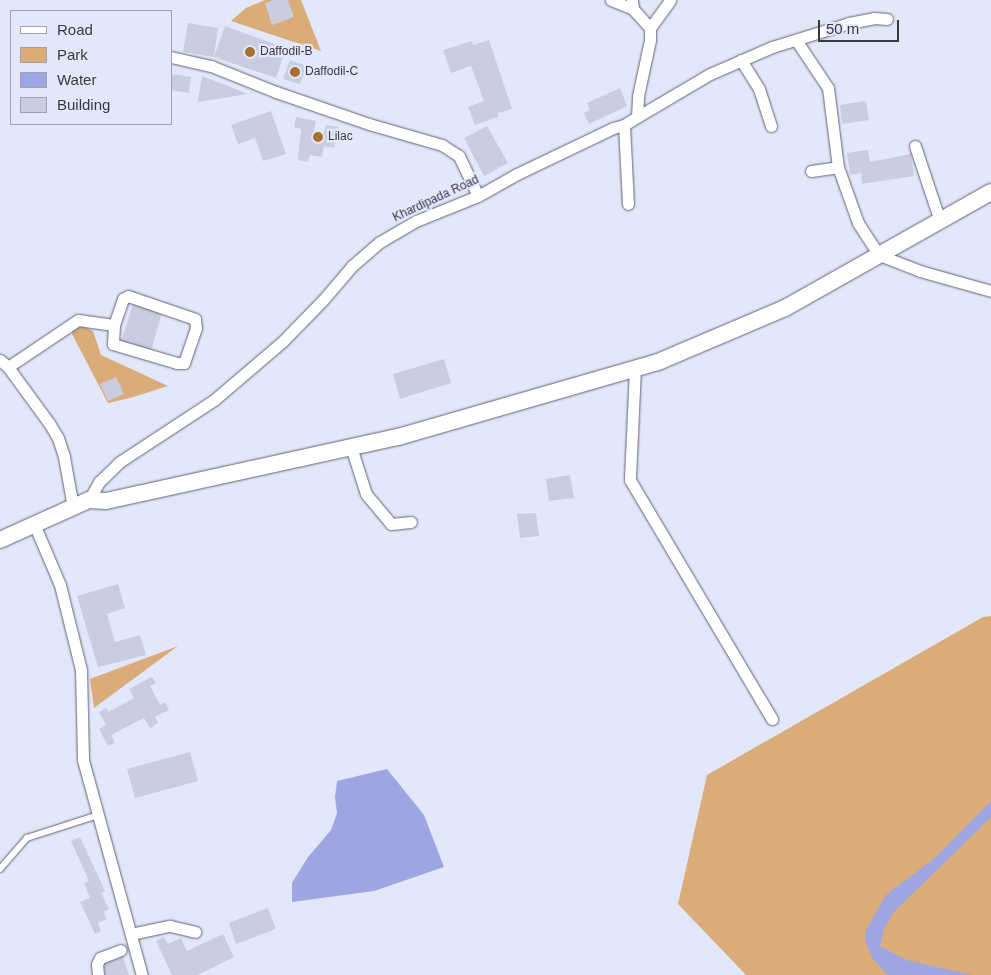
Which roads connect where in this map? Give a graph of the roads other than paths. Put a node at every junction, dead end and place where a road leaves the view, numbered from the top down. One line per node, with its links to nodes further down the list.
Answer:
1 (611, 0): 3 (street)
2 (670, 0): 5 (street)
3 (633, 4): 5 (street)
4 (887, 19): 6 (street, Khardipada Road)
5 (650, 28): 9 (street)
6 (796, 40): 8 (street, Khardipada Road); 13 (street)
7 (172, 57): 16 (street)
8 (741, 60): 9 (street, Khardipada Road); 11 (street)
9 (637, 117): 10 (street, Khardipada Road)
10 (624, 125): 16 (street, Khardipada Road); 17 (street)
11 (771, 126)
12 (915, 146): 18 (street)
13 (838, 167): 14 (street); 19 (street)
14 (811, 170)
15 (991, 192): 18 (street)
16 (478, 196): 25 (street, Khardipada Road)
17 (628, 204)
18 (940, 221): 19 (street)
19 (879, 256): 20 (street); 23 (street)
20 (991, 291)
21 (114, 326): 21 (street); 22 (street)
22 (2, 361): 26 (street)
23 (635, 368): 24 (street); 30 (street)
24 (351, 447): 25 (street); 27 (street)
25 (89, 500): 26 (street)
26 (73, 507): 28 (street)
27 (411, 522)
28 (34, 524): 29 (street); 31 (street)
29 (0, 540)
30 (761, 702)
31 (98, 815): 32 (lane); 34 (street)
32 (0, 869)
33 (195, 932): 34 (street)
34 (131, 934): 37 (street)
35 (122, 950): 36 (street)
36 (98, 975)
37 (142, 975)

